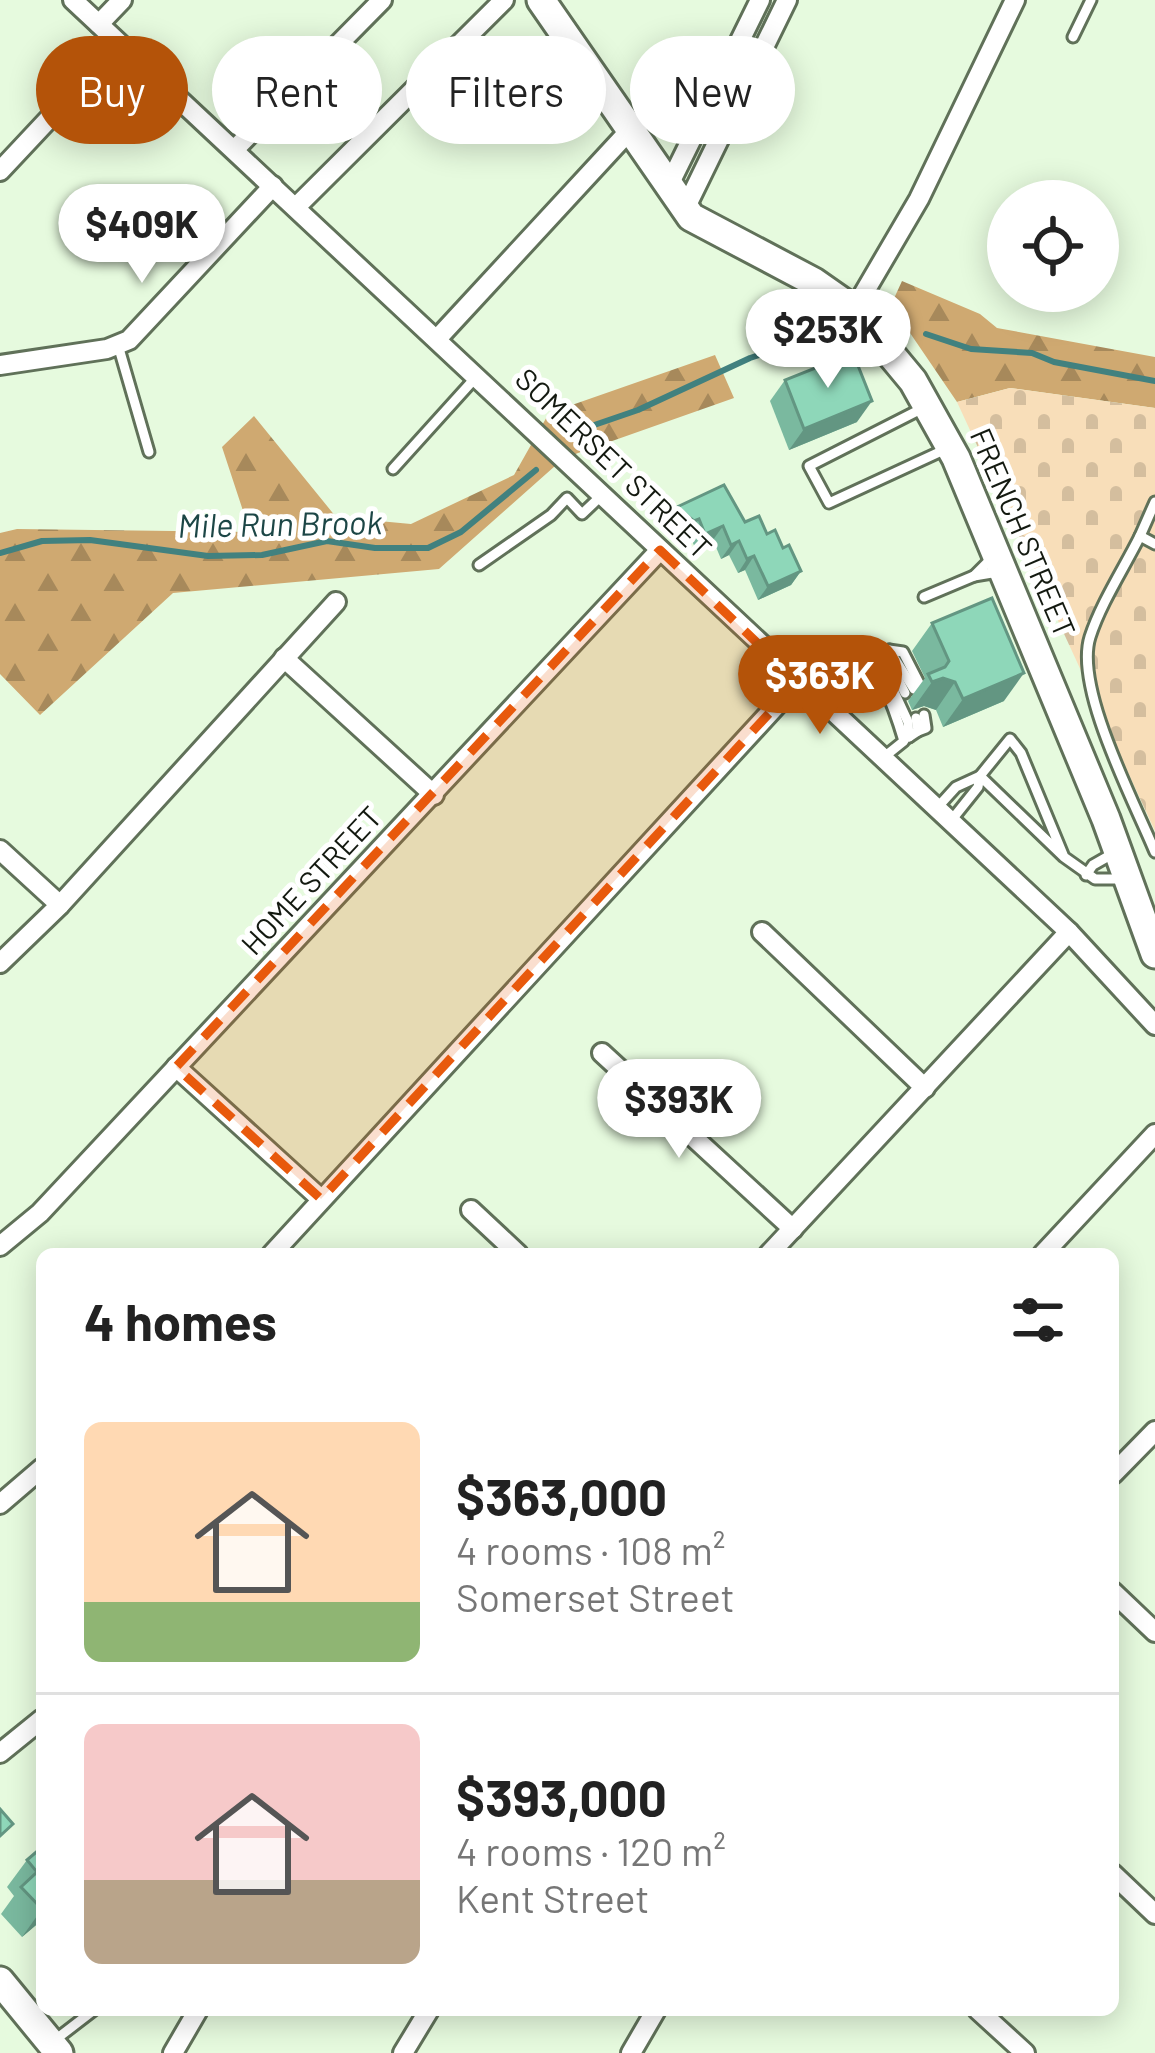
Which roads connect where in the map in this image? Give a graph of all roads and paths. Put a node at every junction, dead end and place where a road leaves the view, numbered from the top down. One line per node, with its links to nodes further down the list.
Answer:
1 (73, 0): 10 (street, SOMERSET STREET)
2 (122, 0): 10 (street)
3 (382, 0): 16 (street)
4 (504, 0): 20 (street)
5 (541, 0): 14 (main road, FRENCH STREET)
6 (760, 0): 19 (street)
7 (787, 0): 19 (street)
8 (1015, 0): 21 (street)
9 (1091, 0): 12 (lane)
10 (99, 24): 11 (street, SOMERSET STREET)
11 (111, 36)
12 (1073, 38)
13 (188, 106): 16 (street, SOMERSET STREET)
14 (629, 130): 19 (main road, FRENCH STREET); 22 (street)
15 (36, 133): 17 (street)
16 (235, 149): 18 (street, SOMERSET STREET)
17 (0, 171)
18 (273, 186): 20 (street, SOMERSET STREET); 23 (street)
19 (676, 198): 21 (main road, FRENCH STREET)
20 (296, 207): 22 (street, SOMERSET STREET)
21 (854, 310): 26 (main road, FRENCH STREET)
22 (437, 339): 25 (street, SOMERSET STREET)
23 (118, 345): 24 (street); 28 (lane)
24 (0, 365)
25 (477, 376): 29 (lane); 30 (street, SOMERSET STREET)
26 (928, 405): 27 (main road, FRENCH STREET); 27 (lane)
27 (951, 447): 35 (main road, FRENCH STREET)
28 (149, 452)
29 (393, 469)
30 (602, 495): 34 (street, SOMERSET STREET); 36 (lane)
31 (1155, 502): 32 (lane)
32 (1140, 536): 33 (lane); 52 (lane)
33 (1155, 544)
34 (660, 550): 43 (street, SOMERSET STREET); 47 (street, HOME STREET)
35 (999, 562): 37 (lane); 37 (lane); 49 (main road, FRENCH STREET)
36 (478, 565)
37 (974, 576): 38 (lane)
38 (924, 597)
39 (336, 602): 42 (street)
40 (863, 652): 41 (lane); 43 (lane); 44 (lane)
41 (876, 653): 41 (lane); 44 (lane)
42 (284, 658): 47 (street); 56 (street)
43 (799, 682): 45 (street, SOMERSET STREET); 69 (street)
44 (914, 734): 44 (lane); 45 (lane)
45 (884, 758): 48 (street, SOMERSET STREET)
46 (980, 776): 48 (lane); 48 (lane); 53 (lane); 53 (lane)
47 (434, 794): 66 (street, HOME STREET)
48 (943, 816): 59 (street, SOMERSET STREET)
49 (1106, 819): 51 (main road, FRENCH STREET); 57 (main road, FRENCH STREET)
50 (0, 850): 56 (street)
51 (1117, 851): 54 (lane); 55 (main road, FRENCH STREET)
52 (1155, 851)
53 (1064, 857): 54 (lane)
54 (1086, 875): 55 (lane)
55 (1126, 879): 60 (main road, FRENCH STREET)
56 (60, 905): 61 (street)
57 (1155, 906)
58 (762, 932): 67 (street)
59 (1069, 932): 62 (street, SOMERSET STREET); 67 (street)
60 (1155, 955)
61 (0, 963)
62 (1111, 974): 63 (street, SOMERSET STREET); 64 (street, SOMERSET STREET)
63 (1155, 1002)
64 (1155, 1025)
65 (602, 1053): 71 (street)
66 (176, 1067): 69 (street); 72 (street, HOME STREET)
67 (925, 1088): 71 (street)
68 (1155, 1134): 76 (street)
69 (322, 1199): 73 (street)
70 (471, 1210): 74 (street)
71 (793, 1229): 75 (street)
72 (0, 1246)
73 (277, 1248)
74 (512, 1248)
75 (775, 1248)
76 (1049, 1248)
77 (1155, 1431): 78 (street)
78 (1119, 1468)
79 (36, 1473): 80 (street)
80 (0, 1504)
81 (1119, 1598): 82 (street)
82 (1155, 1632)
83 (36, 1724): 84 (street)
84 (0, 1753)
85 (1119, 1880): 86 (street)
86 (1155, 1914)
87 (0, 1981): 93 (main road)
88 (88, 2016): 93 (lane)
89 (195, 2016): 94 (street)
90 (425, 2016): 95 (street)
91 (653, 2016): 96 (street)
92 (985, 2016): 97 (street)
93 (55, 2048)
94 (173, 2053)
95 (403, 2053)
96 (631, 2053)
97 (1025, 2053)

